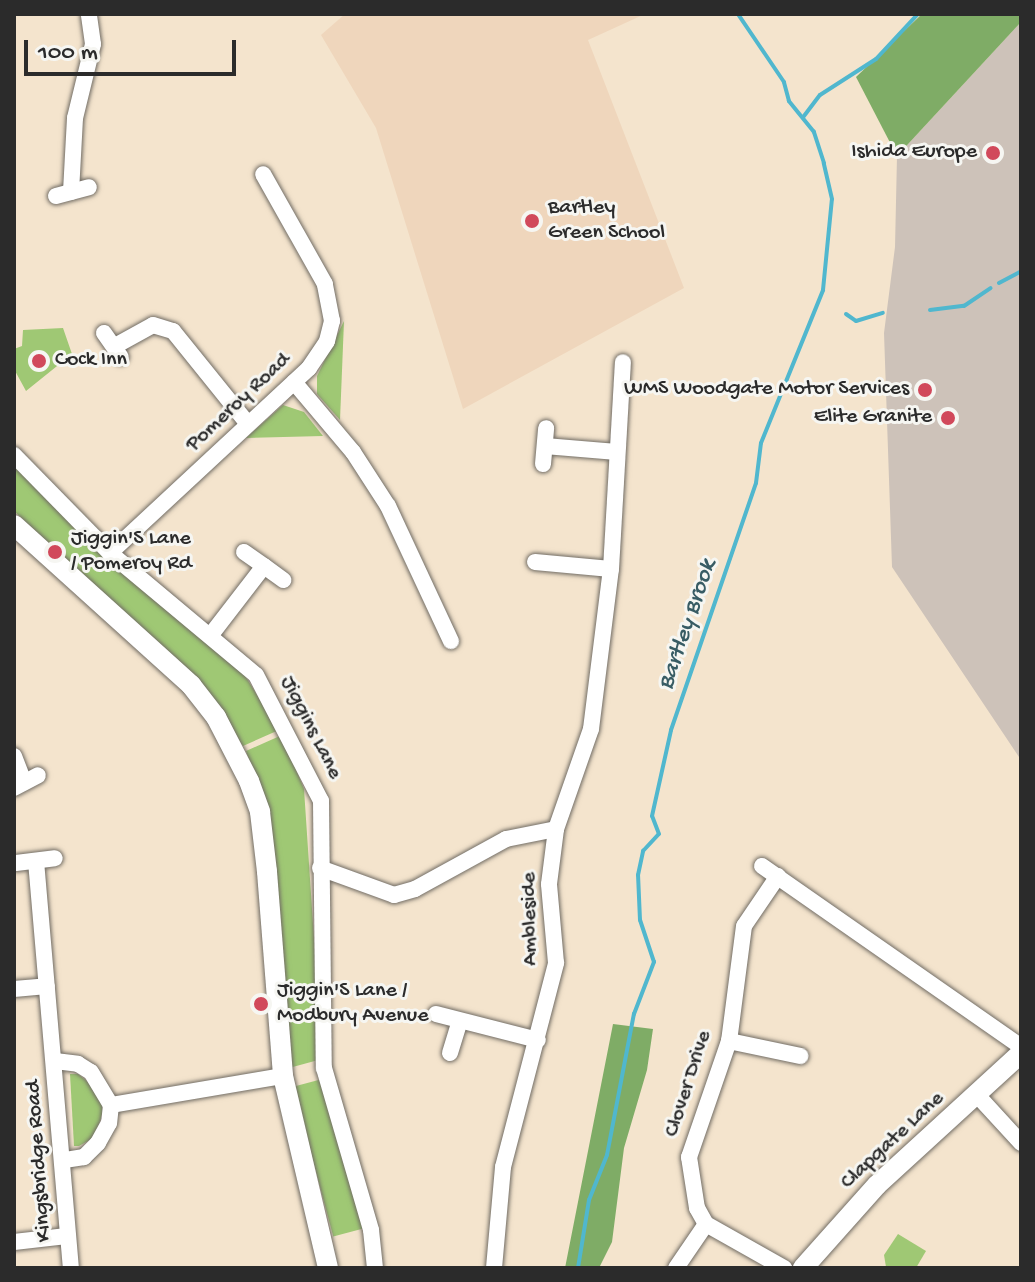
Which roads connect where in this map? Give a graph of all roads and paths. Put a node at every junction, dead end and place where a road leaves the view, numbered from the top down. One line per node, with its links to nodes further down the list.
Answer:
1 (89, 14): 3 (street)
2 (263, 174): 6 (street, Pomeroy Road)
3 (89, 187)
4 (113, 345): 7 (street)
5 (623, 362): 10 (street, Ambleside)
6 (294, 382): 7 (street, Pomeroy Road); 21 (street)
7 (248, 424): 15 (street, Pomeroy Road)
8 (546, 428): 9 (street)
9 (545, 446): 10 (street); 12 (street)
10 (617, 452): 18 (street, Ambleside)
11 (14, 455): 15 (street, Jiggins Lane)
12 (543, 464)
13 (14, 525): 42 (street)
14 (244, 552): 17 (street)
15 (110, 553): 20 (street, Jiggins Lane)
16 (535, 562): 18 (street)
17 (264, 566): 19 (street); 20 (street)
18 (611, 569): 24 (street, Ambleside)
19 (283, 580)
20 (210, 636): 29 (street, Jiggins Lane)
21 (451, 641)
22 (14, 756): 23 (street)
23 (25, 782)
24 (556, 829): 29 (street); 35 (street, Ambleside)
25 (55, 858): 26 (street)
26 (36, 861): 27 (street); 31 (street, Kingsbridge Road)
27 (16, 863)
28 (762, 866): 30 (street)
29 (320, 868): 52 (street, Jiggins Lane)
30 (778, 876): 36 (street, Clover Drive); 37 (street)
31 (47, 986): 32 (street); 41 (street, Kingsbridge Road)
32 (14, 989)
33 (436, 1014): 34 (street)
34 (459, 1024): 35 (street); 38 (street)
35 (538, 1040): 53 (street, Ambleside)
36 (729, 1041): 40 (street); 47 (street, Clover Drive)
37 (1021, 1047)
38 (450, 1053)
39 (1021, 1053): 43 (street, Clapgate Lane)
40 (800, 1056)
41 (55, 1061): 44 (street); 46 (street, Kingsbridge Road)
42 (283, 1076): 44 (street); 51 (street)
43 (978, 1096): 45 (street); 56 (street, Clapgate Lane)
44 (111, 1105): 46 (street)
45 (1021, 1143)
46 (64, 1160): 48 (street, Kingsbridge Road)
47 (706, 1224): 54 (street); 55 (street)
48 (67, 1236): 49 (street); 50 (street, Kingsbridge Road)
49 (14, 1242)
50 (71, 1268)
51 (328, 1268)
52 (375, 1268)
53 (494, 1268)
54 (676, 1268)
55 (784, 1268)
56 (803, 1268)

